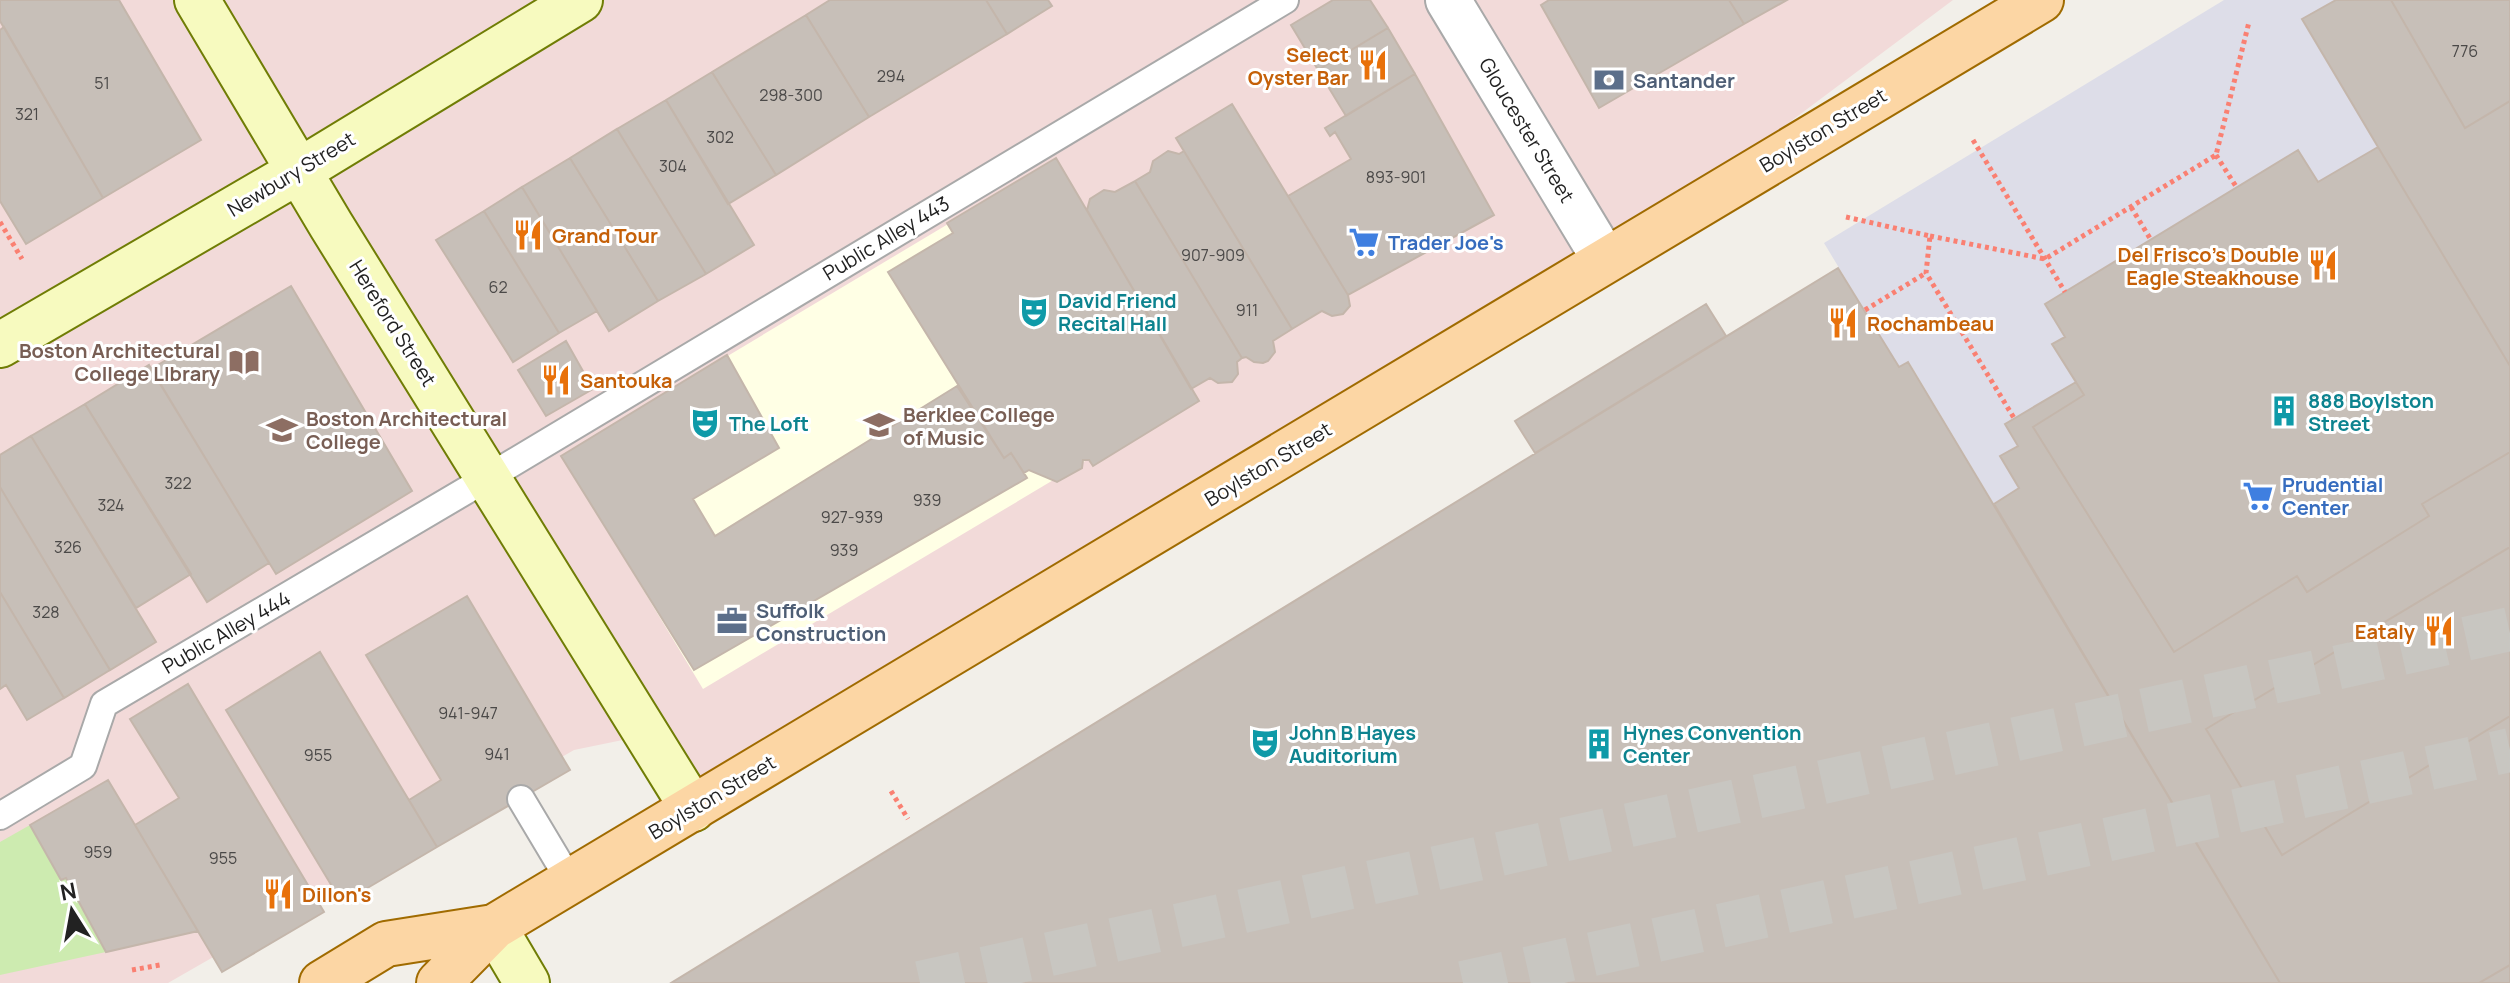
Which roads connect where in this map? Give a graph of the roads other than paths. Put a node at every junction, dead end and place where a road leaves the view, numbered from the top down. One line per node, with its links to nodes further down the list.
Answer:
1 (197, 0): 6 (main road, Hereford Street)
2 (580, 0): 6 (main road, Newbury Street)
3 (1285, 0): 9 (lane, Public Alley 443)
4 (1448, 0): 7 (street, Gloucester Street)
5 (2041, 0): 7 (main road, Boylston Street)
6 (299, 171): 8 (main road, Newbury Street); 9 (main road, Hereford Street)
7 (1605, 260): 11 (main road, Boylston Street)
8 (0, 345)
9 (489, 477): 11 (main road, Hereford Street); 12 (lane, Public Alley 444)
10 (521, 799): 13 (lane)
11 (693, 809): 13 (main road, Boylston Street)
12 (0, 816)
13 (570, 881): 14 (main road, Boylston Street)
14 (494, 927): 15 (main road, Boylston Street); 16 (main road, Boylston Street); 17 (main road)
15 (322, 983)
16 (439, 983)
17 (527, 983)

